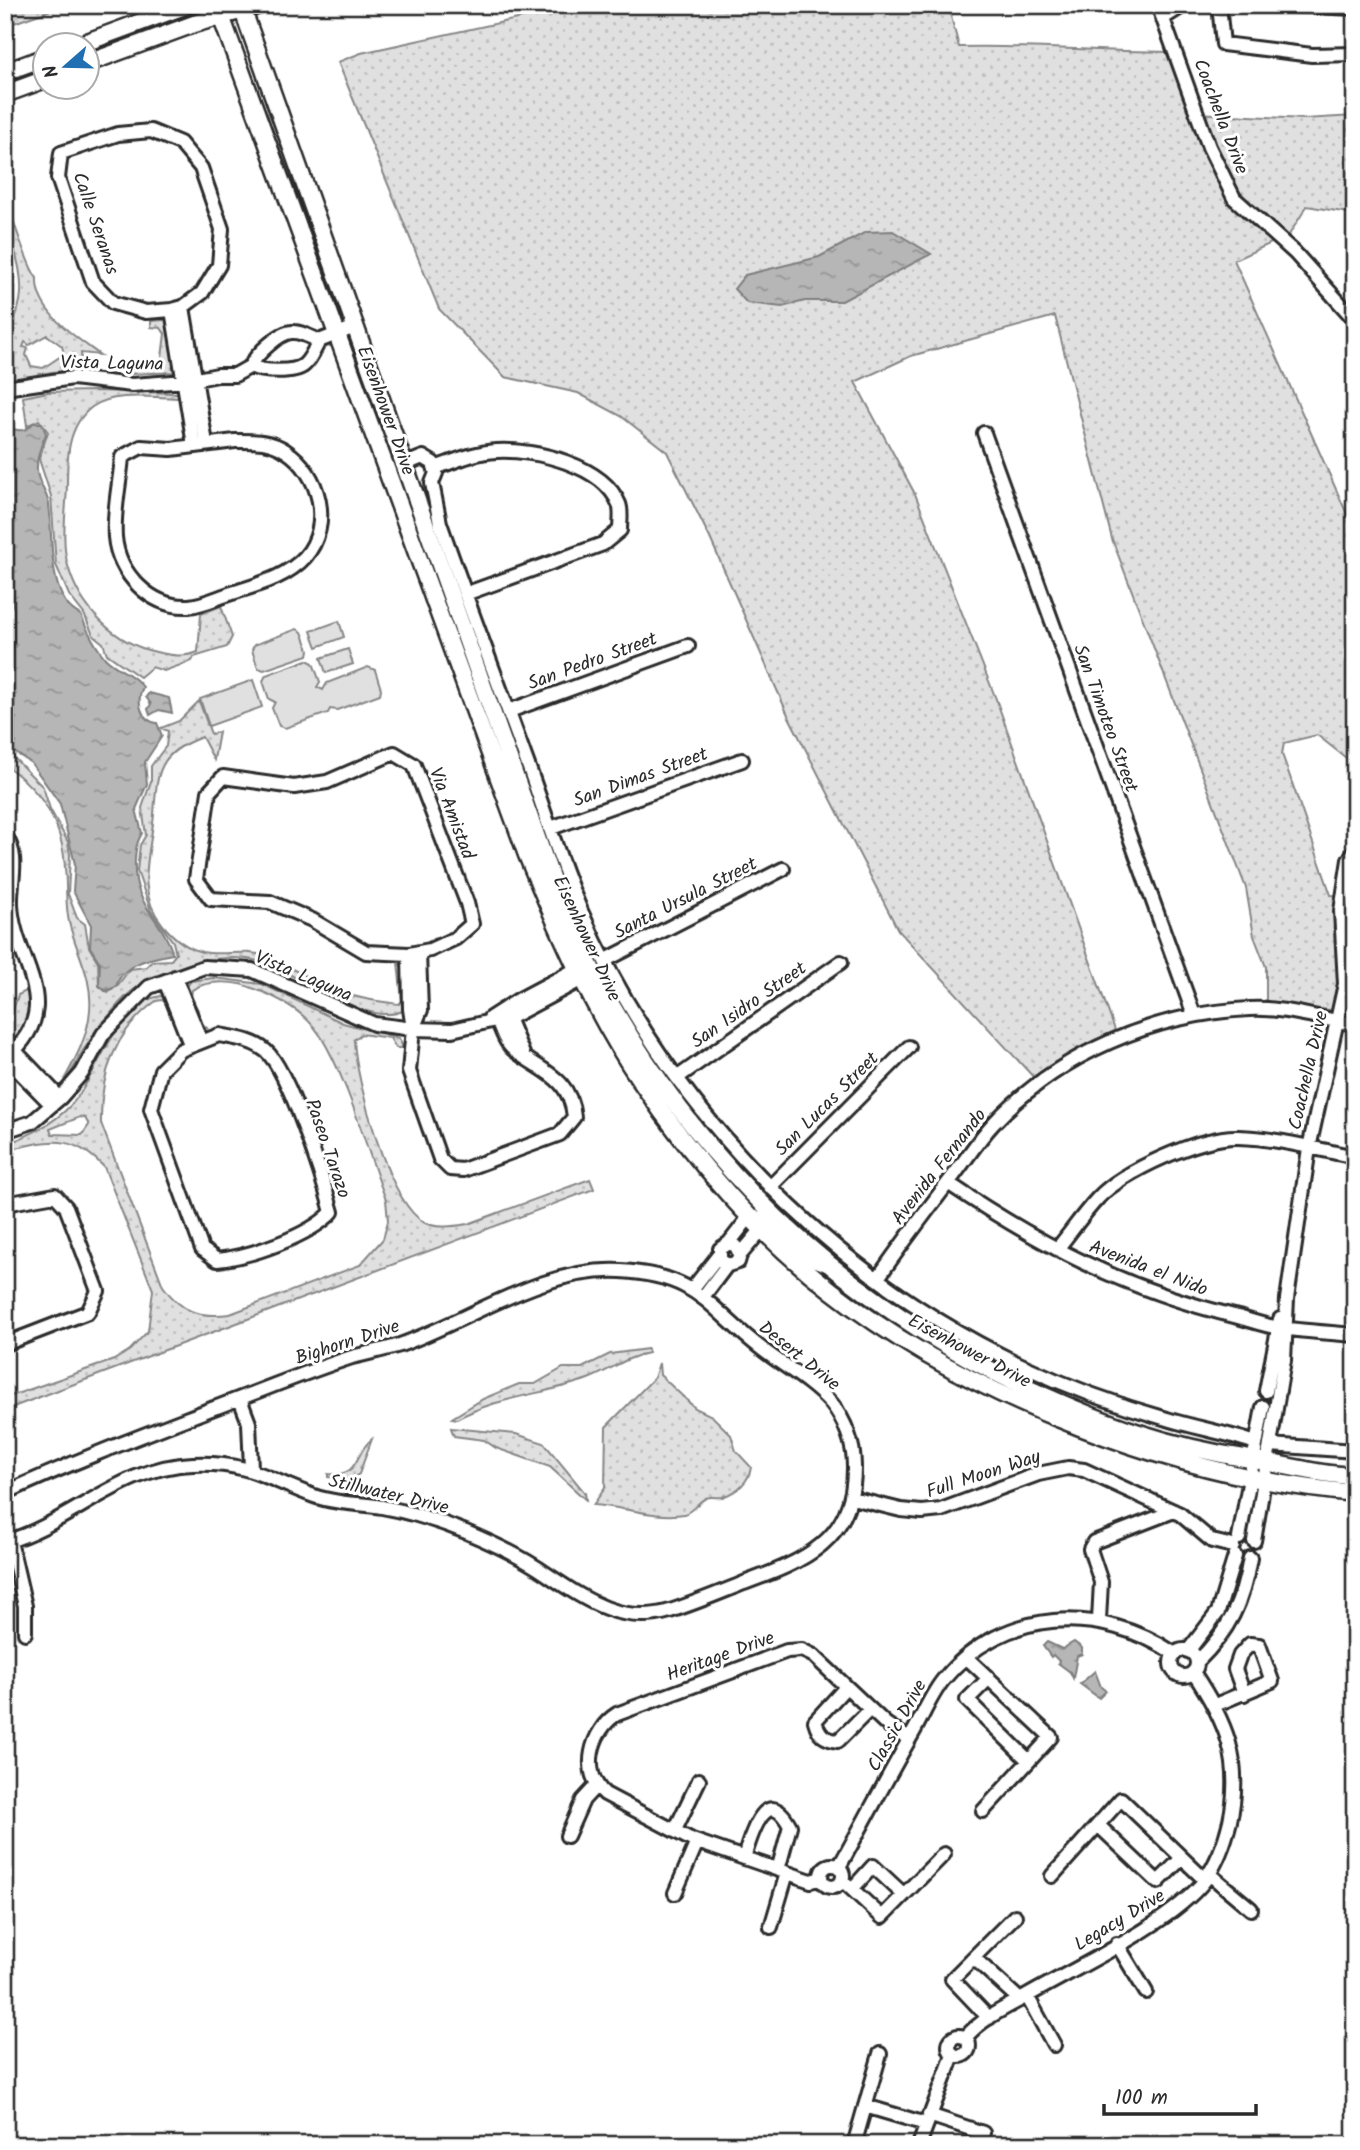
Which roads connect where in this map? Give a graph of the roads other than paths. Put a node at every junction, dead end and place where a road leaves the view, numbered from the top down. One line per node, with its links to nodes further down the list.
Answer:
1 (187, 5): 11 (main road)
2 (260, 5): 7 (main road)
3 (1184, 5): 10 (street)
4 (1219, 5): 12 (street)
5 (1290, 5): 6 (street)
6 (1327, 7): 8 (street)
7 (242, 8): 9 (main road); 20 (main road, Eisenhower Drive)
8 (1355, 8)
9 (219, 11): 13 (main road); 21 (main road, Eisenhower Drive)
10 (1162, 11): 19 (street, Coachella Drive)
11 (102, 36)
12 (1355, 54)
13 (102, 57)
14 (32, 62): 15 (main road)
15 (5, 72)
16 (32, 84): 17 (main road)
17 (5, 94)
18 (177, 309): 18 (street, Calle Seranas); 26 (street)
19 (1355, 320)
20 (355, 327): 21 (street); 30 (main road, Eisenhower Drive)
21 (337, 334): 22 (street); 43 (main road, Eisenhower Drive)
22 (319, 341): 23 (street); 25 (street, Vista Laguna)
23 (271, 345): 24 (street); 25 (street)
24 (248, 366): 25 (street, Vista Laguna); 26 (street, Vista Laguna)
25 (280, 369)
26 (191, 380): 27 (street, Vista Laguna); 29 (street)
27 (5, 388)
28 (984, 433): 45 (street, San Timoteo Street)
29 (200, 444): 29 (street)
30 (403, 465): 31 (street, Eisenhower Drive); 43 (main road, Eisenhower Drive)
31 (435, 468): 32 (street, Eisenhower Drive); 32 (street)
32 (465, 594): 34 (street, Eisenhower Drive)
33 (688, 646): 34 (street, San Pedro Street)
34 (509, 711): 36 (street, Eisenhower Drive)
35 (742, 760): 36 (street, San Dimas Street)
36 (551, 828): 41 (street, Eisenhower Drive)
37 (5, 835): 52 (street)
38 (1355, 850): 47 (street, Coachella Drive)
39 (783, 869): 41 (street, Santa Ursula Street)
40 (414, 953): 40 (street, Via Amistad); 49 (street)
41 (606, 960): 53 (street, Eisenhower Drive)
42 (841, 962): 53 (street, San Isidro Street)
43 (584, 971): 46 (street, Vista Laguna); 61 (main road, Eisenhower Drive); 67 (main road, Eisenhower Drive)
44 (170, 979): 49 (street, Vista Laguna); 50 (street); 54 (street, Vista Laguna)
45 (1194, 1015): 47 (street, Avenida Fernando); 58 (street, Avenida Fernando)
46 (498, 1016): 49 (street, Vista Laguna); 49 (street)
47 (1339, 1022): 48 (street, Avenida Fernando); 56 (street, Coachella Drive)
48 (1355, 1024)
49 (414, 1030)
50 (195, 1043): 50 (street, Paseo Tarazo)
51 (909, 1047): 59 (street, San Lucas Street)
52 (9, 1056): 54 (street)
53 (678, 1077): 59 (street, Eisenhower Drive)
54 (56, 1102): 55 (street, Vista Laguna)
55 (5, 1131)
56 (1309, 1148): 57 (street); 64 (street); 70 (street, Coachella Drive)
57 (1355, 1157)
58 (948, 1183): 64 (street, Avenida el Nido); 68 (street, Avenida Fernando)
59 (770, 1187): 68 (street, Eisenhower Drive)
60 (5, 1204): 72 (street)
61 (750, 1216): 62 (main road, Eisenhower Drive); 63 (street); 67 (street)
62 (763, 1228): 65 (street); 80 (main road, Eisenhower Drive)
63 (729, 1243): 65 (street); 66 (street)
64 (1057, 1249): 70 (street, Avenida el Nido)
65 (740, 1255): 66 (street)
66 (722, 1261): 69 (street)
67 (828, 1264): 80 (main road, Eisenhower Drive)
68 (878, 1278): 76 (street, Eisenhower Drive)
69 (698, 1292): 74 (street, Bighorn Drive); 84 (street, Desert Drive)
70 (1282, 1328): 71 (street, Avenida el Nido); 73 (street, Coachella Drive); 77 (street, Coachella Drive)
71 (1355, 1335)
72 (5, 1343)
73 (1266, 1391)
74 (240, 1399): 79 (street); 82 (street, Bighorn Drive)
75 (1263, 1406): 76 (street, Coachella Drive)
76 (1256, 1443): 80 (street, Coachella Drive)
77 (1270, 1445): 78 (street); 80 (street, Coachella Drive)
78 (1355, 1451)
79 (251, 1468): 84 (street, Stillwater Drive); 87 (street, Stillwater Drive)
80 (1258, 1469): 81 (main road, Eisenhower Drive); 83 (main road, Eisenhower Drive); 86 (street, Coachella Drive); 88 (street, Coachella Drive)
81 (1355, 1476)
82 (5, 1493)
83 (1355, 1493)
84 (852, 1498): 85 (street, Full Moon Way)
85 (1174, 1511): 88 (street, Full Moon Way); 90 (street)
86 (1254, 1541): 88 (street); 89 (street, Coachella Drive)
87 (7, 1542): 91 (street)
88 (1236, 1547): 89 (street); 92 (street, Coachella Drive)
89 (1251, 1558): 95 (street, Coachella Drive)
90 (1099, 1620): 93 (street, Classic Drive); 94 (street, Classic Drive)
91 (25, 1633)
92 (1188, 1651): 93 (street); 95 (street)
93 (1175, 1654): 95 (street)
94 (967, 1658): 96 (street); 101 (street, Classic Drive)
95 (1195, 1667): 99 (street, Legacy Drive)
96 (988, 1679): 102 (street); 102 (street)
97 (846, 1687): 100 (street, Heritage Drive); 100 (street); 104 (street, Heritage Drive)
98 (1244, 1694): 99 (street)
99 (1215, 1705): 115 (street, Legacy Drive)
100 (870, 1709): 101 (street, Heritage Drive)
101 (909, 1740): 116 (street, Classic Drive)
102 (1029, 1761): 105 (street)
103 (699, 1780): 107 (street)
104 (596, 1786): 107 (street); 108 (street)
105 (983, 1811)
106 (1098, 1825): 112 (street); 112 (street); 114 (street)
107 (675, 1830): 109 (street)
108 (567, 1836)
109 (697, 1842): 111 (street); 117 (street)
110 (944, 1854): 118 (street)
111 (744, 1858): 113 (street); 113 (street)
112 (1181, 1859): 115 (street)
113 (783, 1871): 116 (street); 121 (street)
114 (1052, 1876)
115 (1207, 1876): 119 (street); 122 (street, Legacy Drive)
116 (844, 1879): 118 (street); 118 (street)
117 (675, 1893)
118 (904, 1895)
119 (1251, 1909)
120 (1015, 1916): 123 (street)
121 (771, 1927)
122 (1117, 1944): 124 (street); 125 (street, Legacy Drive)
123 (974, 1958): 125 (street); 126 (street)
124 (1146, 1993)
125 (1024, 1998): 126 (street, Legacy Drive); 127 (street)
126 (989, 2018): 130 (street, Legacy Drive)
127 (1054, 2045)
128 (880, 2054): 129 (street)
129 (865, 2106): 130 (street); 132 (street)
130 (928, 2119): 131 (street); 133 (street)
131 (982, 2133)
132 (854, 2145)
133 (919, 2145)

